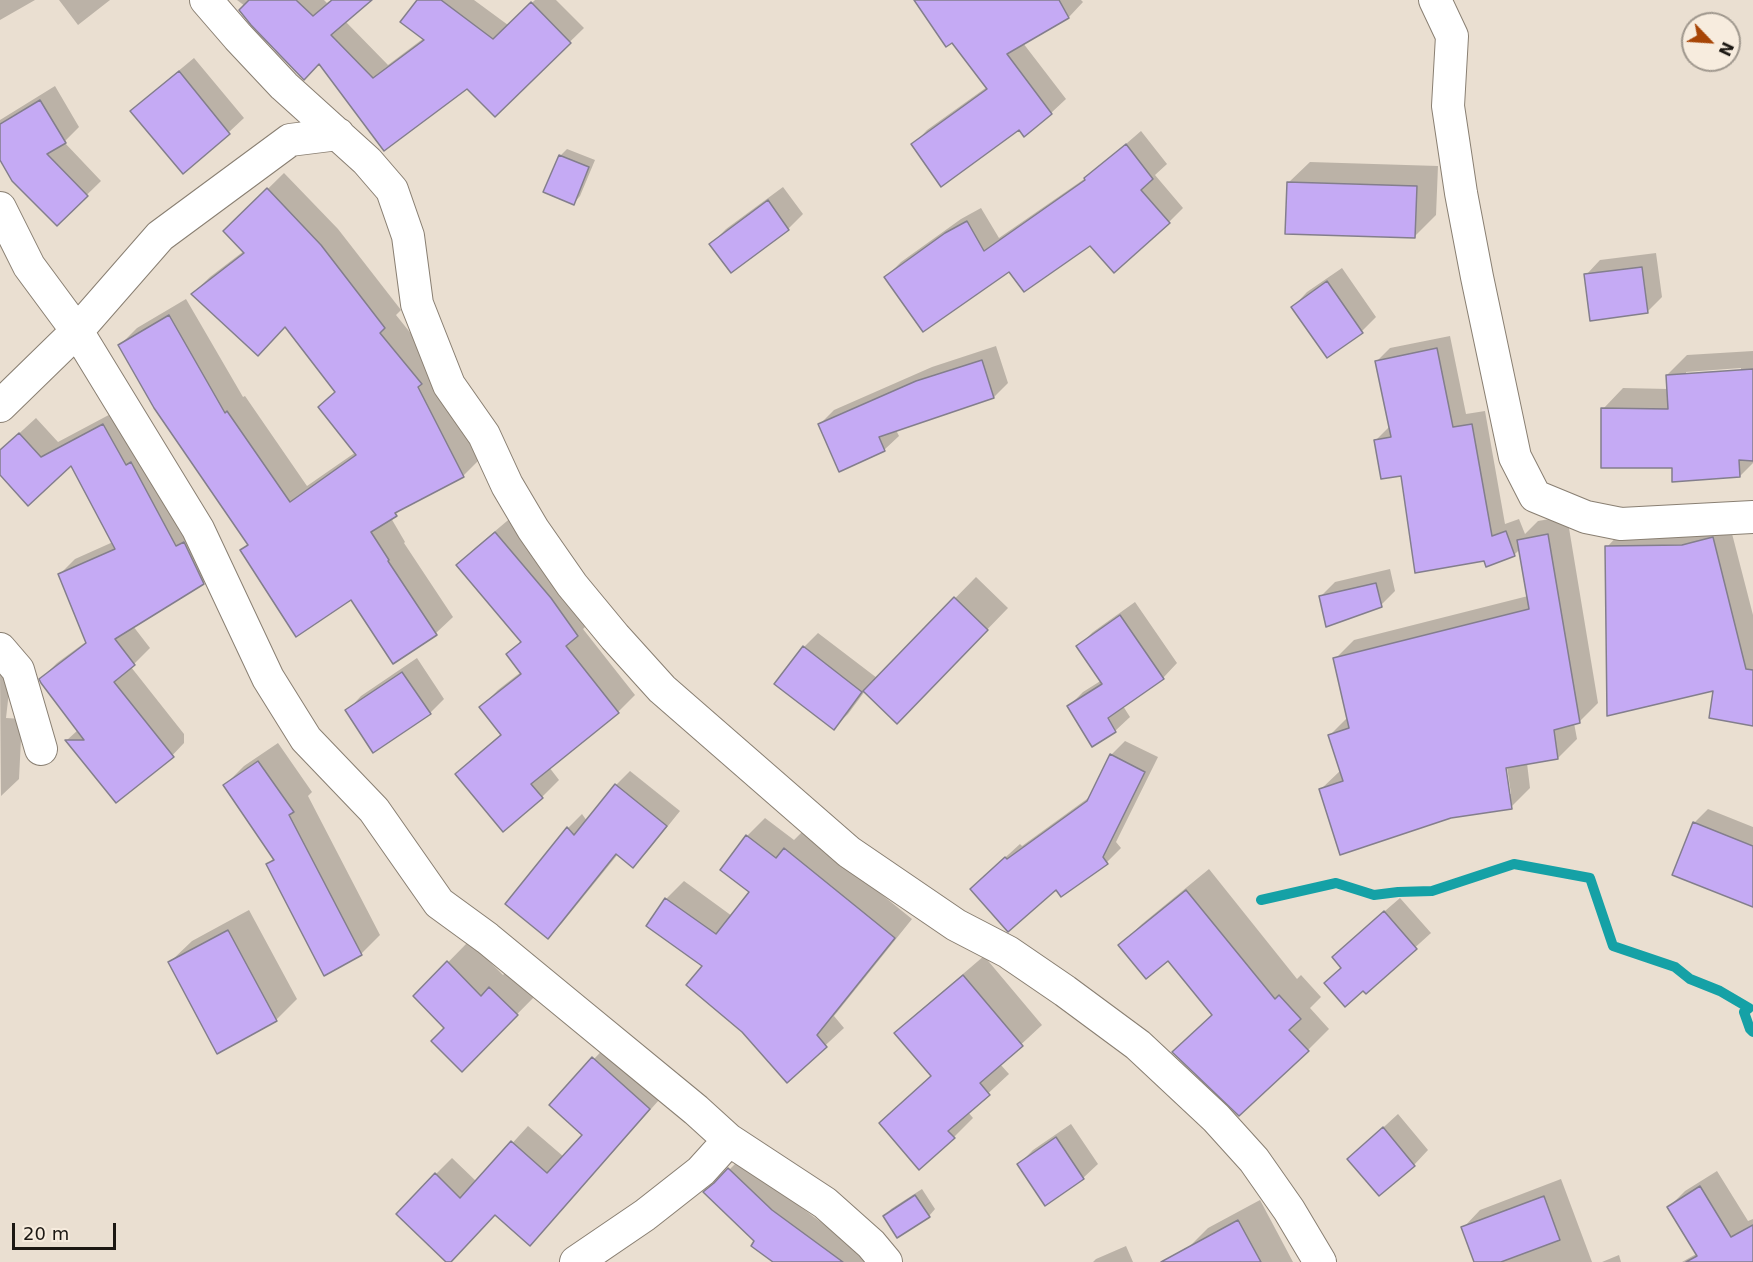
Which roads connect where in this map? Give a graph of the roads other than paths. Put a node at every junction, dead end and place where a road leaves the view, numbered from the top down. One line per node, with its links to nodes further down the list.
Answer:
1 (206, 0): 3 (street)
2 (1435, 0): 7 (street)
3 (338, 134): 5 (street); 13 (street)
4 (0, 208): 5 (street)
5 (77, 332): 6 (street); 10 (street)
6 (0, 406)
7 (1753, 517)
8 (0, 649): 9 (street)
9 (40, 749)
10 (729, 1140): 11 (street); 12 (street)
11 (576, 1262)
12 (886, 1262)
13 (1320, 1262)

